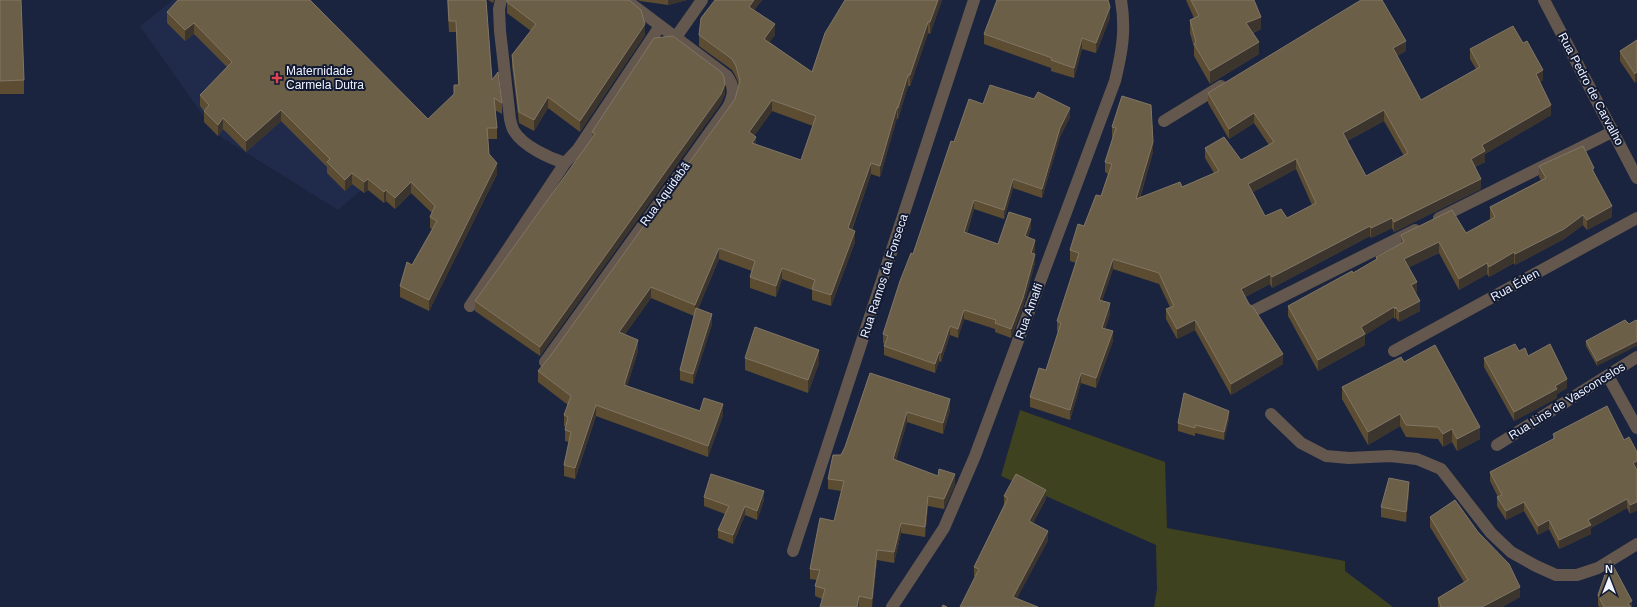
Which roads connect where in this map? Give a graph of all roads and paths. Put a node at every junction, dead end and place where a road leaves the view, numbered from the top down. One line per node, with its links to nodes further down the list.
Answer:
1 (501, 0): 12 (street)
2 (626, 0): 7 (street, Rua Aquidabã)
3 (702, 0): 8 (street)
4 (974, 0): 25 (street, Rua Ramos da Fonseca)
5 (1121, 0): 26 (street, Rua Amalfi)
6 (1544, 0): 11 (street, Rua Pedro de Carvalho)
7 (660, 26): 8 (street, Rua Aquidabã); 12 (street)
8 (676, 37): 19 (street, Rua Aquidabã)
9 (1232, 79): 10 (street)
10 (1164, 120)
11 (1614, 131): 13 (street, Rua Pedro de Carvalho); 16 (street)
12 (565, 163): 15 (street)
13 (1637, 178)
14 (1637, 218): 17 (street, Rua Éden)
15 (470, 306)
16 (1255, 310)
17 (1394, 351)
18 (1637, 357): 20 (street, Rua Lins de Vasconcelos)
19 (545, 362)
20 (1608, 376): 22 (street); 23 (street, Rua Lins de Vasconcelos)
21 (1271, 414): 24 (street)
22 (1637, 428)
23 (1497, 445)
24 (1637, 544)
25 (793, 551)
26 (892, 607)

